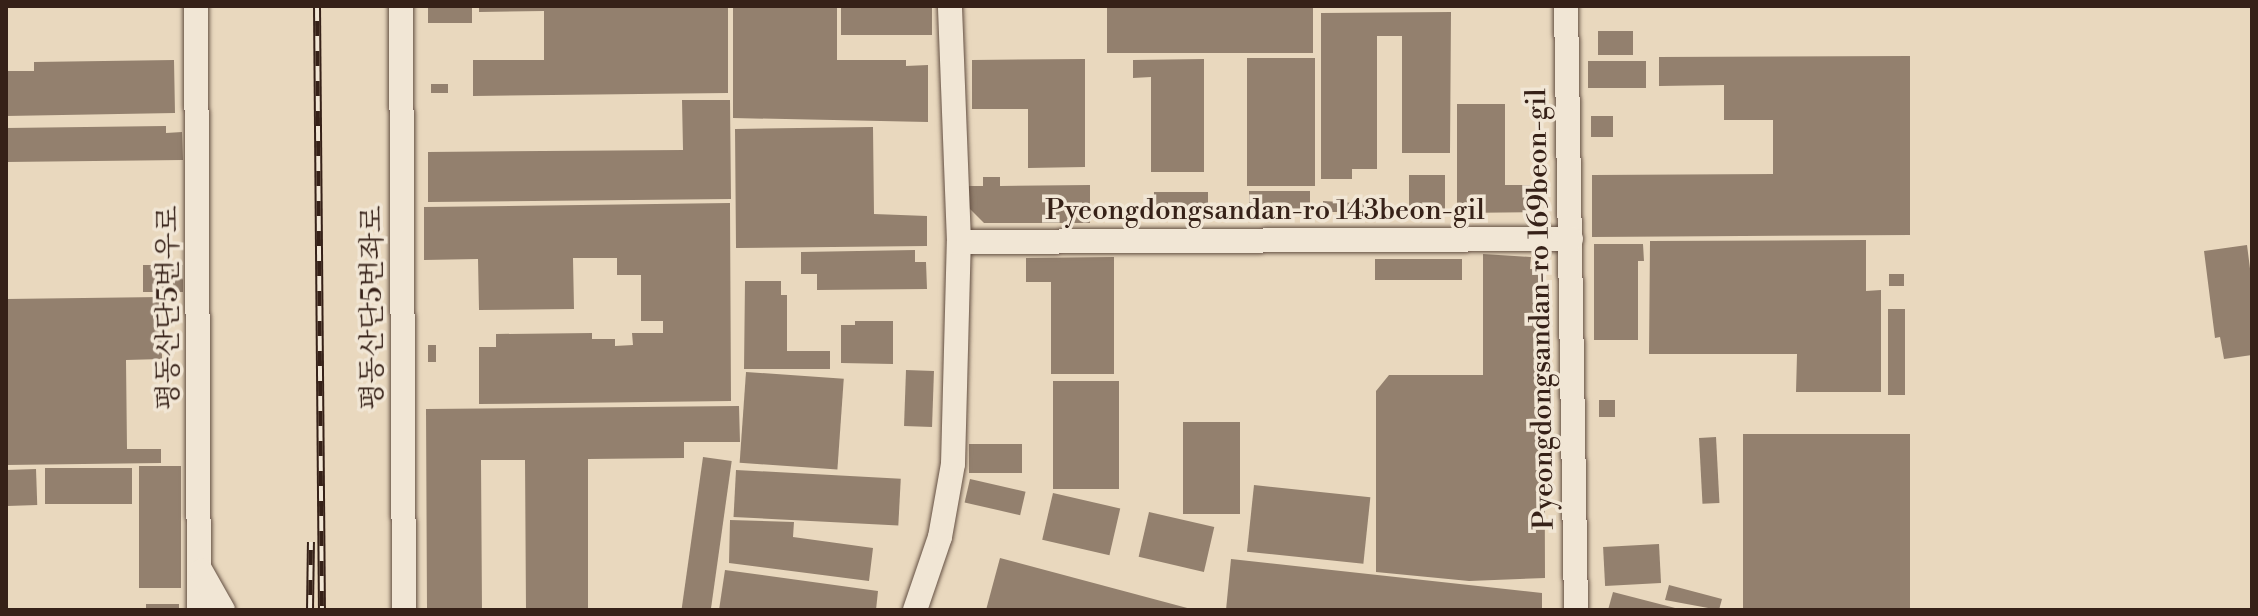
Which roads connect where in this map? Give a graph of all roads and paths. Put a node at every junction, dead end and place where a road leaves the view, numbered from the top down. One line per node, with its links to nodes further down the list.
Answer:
1 (196, 6): 7 (street, 평동산단5번우로)
2 (401, 6): 8 (street, 평동산단5번좌로)
3 (950, 6): 6 (street)
4 (1566, 6): 5 (street, Pyeongdongsandan-ro 169beon-gil)
5 (1571, 239): 6 (street, Pyeongdongsandan-ro 143beon-gil); 14 (street, Pyeongdongsandan-ro 169beon-gil)
6 (959, 242): 13 (street)
7 (201, 571): 9 (street, 평동산단5번우로); 10 (street)
8 (404, 584): 11 (street); 12 (street, 평동산단5번좌로)
9 (199, 610)
10 (223, 610)
11 (386, 610)
12 (404, 610)
13 (915, 610)
14 (1576, 610)

